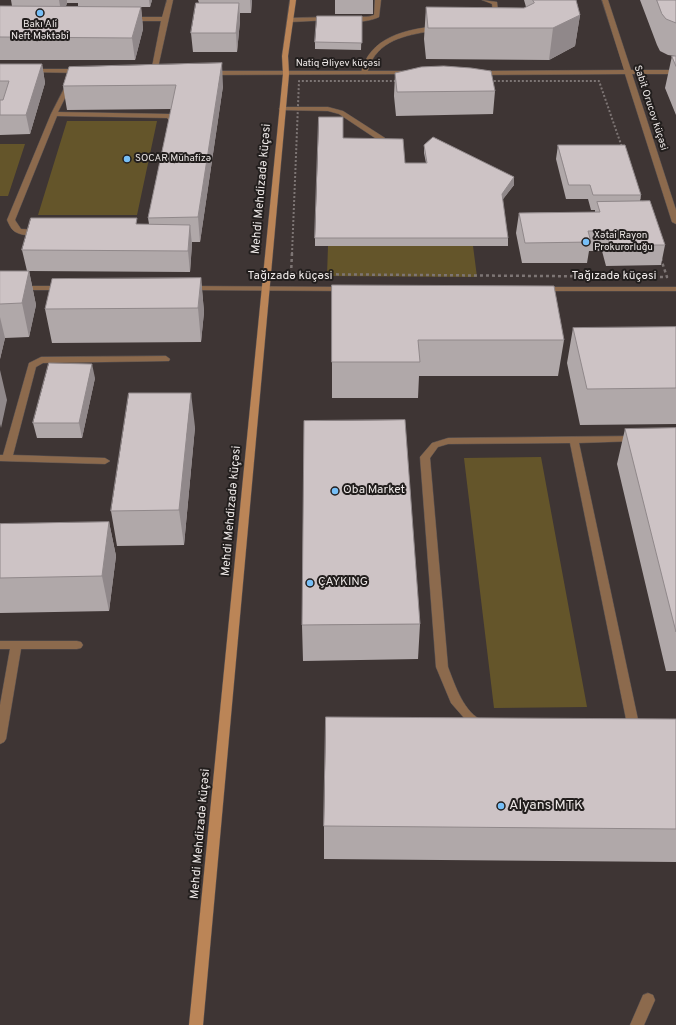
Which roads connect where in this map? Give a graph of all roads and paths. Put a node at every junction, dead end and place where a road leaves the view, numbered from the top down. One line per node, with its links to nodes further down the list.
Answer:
1 (170, 0): 7 (street)
2 (293, 0): 8 (street, Mehdi Mehdizadə küçəsi)
3 (378, 0): 8 (street)
4 (485, 0): 9 (street)
5 (605, 0): 20 (street, Sabit Orucov küçəsi)
6 (121, 19): 7 (street)
7 (166, 19): 14 (street)
8 (291, 20): 21 (street, Mehdi Mehdizadə küçəsi)
9 (493, 26)
10 (444, 28): 17 (street)
11 (22, 71): 12 (street)
12 (74, 71): 13 (street); 24 (street)
13 (88, 72)
14 (154, 72)
15 (676, 72): 20 (street)
16 (199, 73): 21 (street, Natiq Əliyev küçəsi)
17 (364, 73): 18 (street, Natiq Əliyev küçəsi); 21 (street, Natiq Əliyev küçəsi)
18 (418, 73)
19 (473, 73): 20 (street)
20 (628, 73): 27 (street, Sabit Orucov küçəsi)
21 (286, 74): 22 (street, Mehdi Mehdizadə küçəsi)
22 (282, 109): 23 (street); 32 (street, Mehdi Mehdizadə küçəsi)
23 (298, 109): 23 (path); 26 (street)
24 (54, 114): 25 (street); 28 (street)
25 (171, 136)
26 (381, 138)
27 (676, 222)
28 (44, 232)
29 (0, 288): 30 (street)
30 (70, 288)
31 (178, 288): 32 (street, Tağızadə küçəsi)
32 (266, 289): 33 (street, Tağızadə küçəsi); 48 (street, Mehdi Mehdizadə küçəsi)
33 (353, 289)
34 (534, 289): 35 (street, Tağızadə küçəsi)
35 (676, 289)
36 (166, 359): 39 (street)
37 (645, 439): 38 (street)
38 (574, 440): 44 (street); 45 (street)
39 (4, 458): 40 (street)
40 (105, 461)
41 (0, 645): 42 (street)
42 (16, 645): 43 (street); 46 (street)
43 (77, 645)
44 (492, 724)
45 (648, 729)
46 (0, 740)
47 (648, 1000): 49 (street)
48 (196, 1025)
49 (637, 1025)

